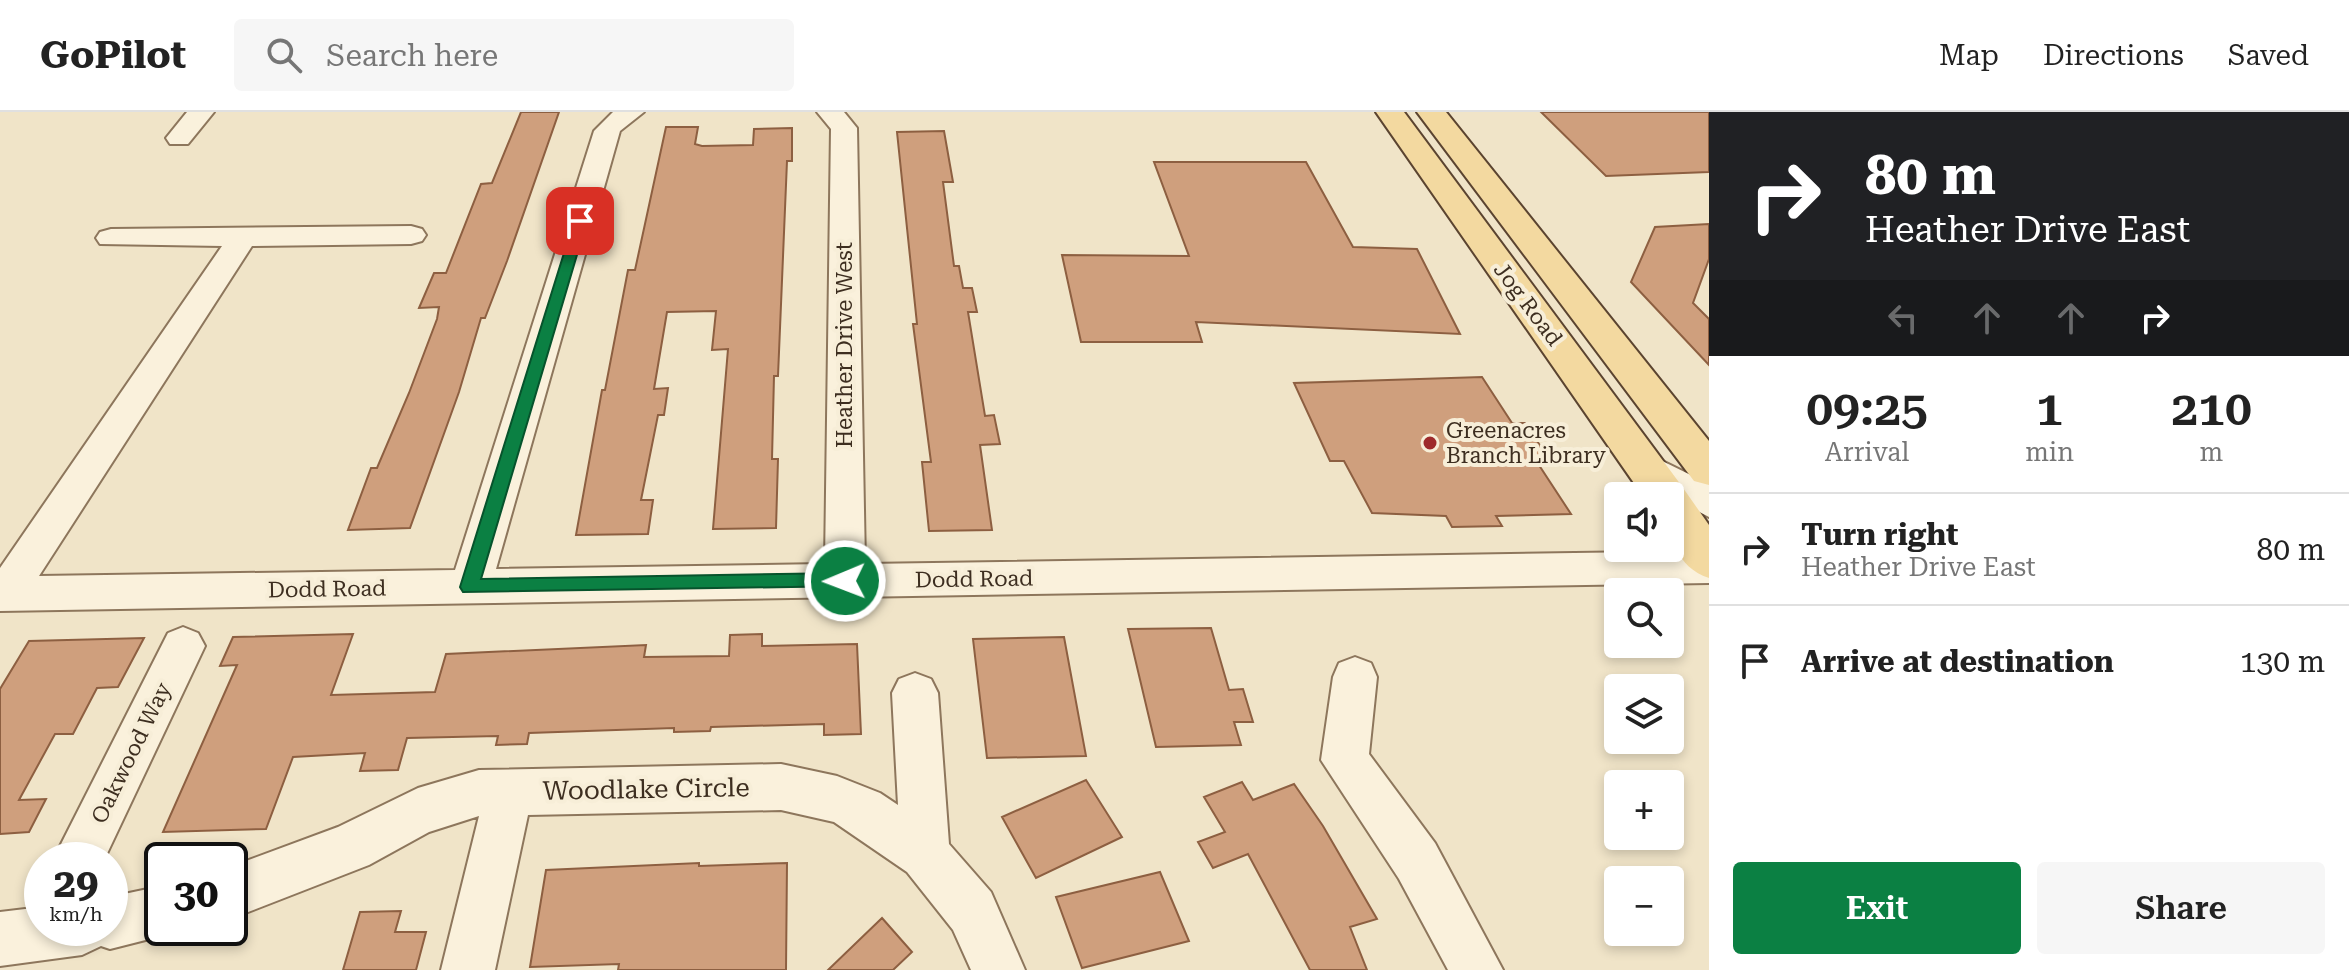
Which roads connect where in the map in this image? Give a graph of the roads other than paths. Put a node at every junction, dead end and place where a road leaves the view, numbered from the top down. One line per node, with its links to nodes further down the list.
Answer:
1 (201, 112): 6 (street)
2 (832, 112): 16 (street, Heather Drive West)
3 (1390, 112): 11 (main road, Jog Road)
4 (1431, 112): 10 (main road, Jog Road)
5 (621, 118): 17 (street)
6 (179, 138)
7 (411, 235): 8 (street)
8 (243, 237): 9 (street); 18 (street)
9 (111, 238)
10 (1709, 470)
11 (1656, 481): 12 (street)
12 (1709, 502)
13 (1684, 523): 14 (main road)
14 (1709, 560)
15 (1709, 567): 16 (street, Dodd Road)
16 (845, 581): 17 (street, Dodd Road)
17 (470, 587): 18 (street, Dodd Road)
18 (3, 594)
19 (183, 646): 23 (street, Oakwood Way)
20 (1355, 677): 28 (street)
21 (915, 693): 24 (street)
22 (509, 791): 24 (street, Woodlake Circle); 25 (street, Woodlake Circle); 26 (street)
23 (87, 842)
24 (925, 854): 27 (street, Woodlake Circle)
25 (248, 886)
26 (468, 970)
27 (998, 970)
28 (1476, 970)

